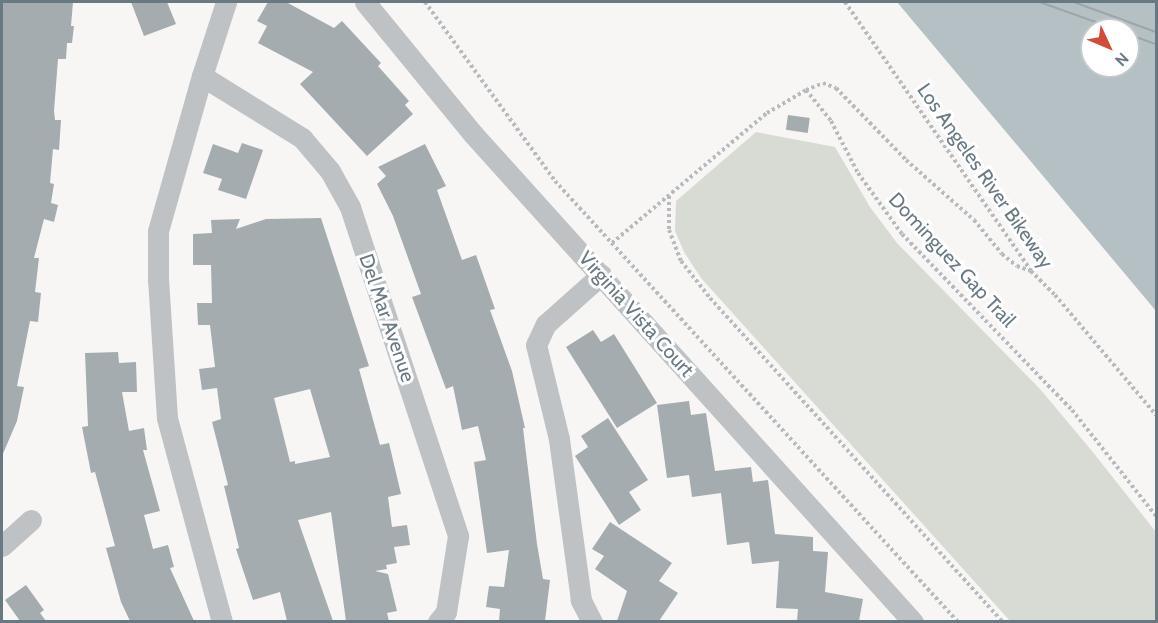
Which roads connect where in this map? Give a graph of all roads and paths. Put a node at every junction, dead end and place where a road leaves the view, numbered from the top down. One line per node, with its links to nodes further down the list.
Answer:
1 (226, 2): 5 (street)
2 (365, 2): 10 (street, Virginia Vista Court)
3 (425, 2): 8 (path)
4 (845, 2): 9 (path, Los Angeles River Bikeway)
5 (202, 76): 15 (street); 16 (street, Del Mar Avenue)
6 (806, 90): 7 (path); 9 (path); 12 (path, Dominguez Gap Trail)
7 (669, 196): 8 (path); 20 (path)
8 (612, 243): 19 (path)
9 (1031, 271): 11 (path, Los Angeles River Bikeway)
10 (601, 275): 17 (street); 18 (street, Virginia Vista Court)
11 (1156, 415)
12 (1156, 516)
13 (31, 520): 14 (street)
14 (2, 546)
15 (222, 621)
16 (438, 621)
17 (592, 621)
18 (913, 621)
19 (958, 621)
20 (1003, 621)

